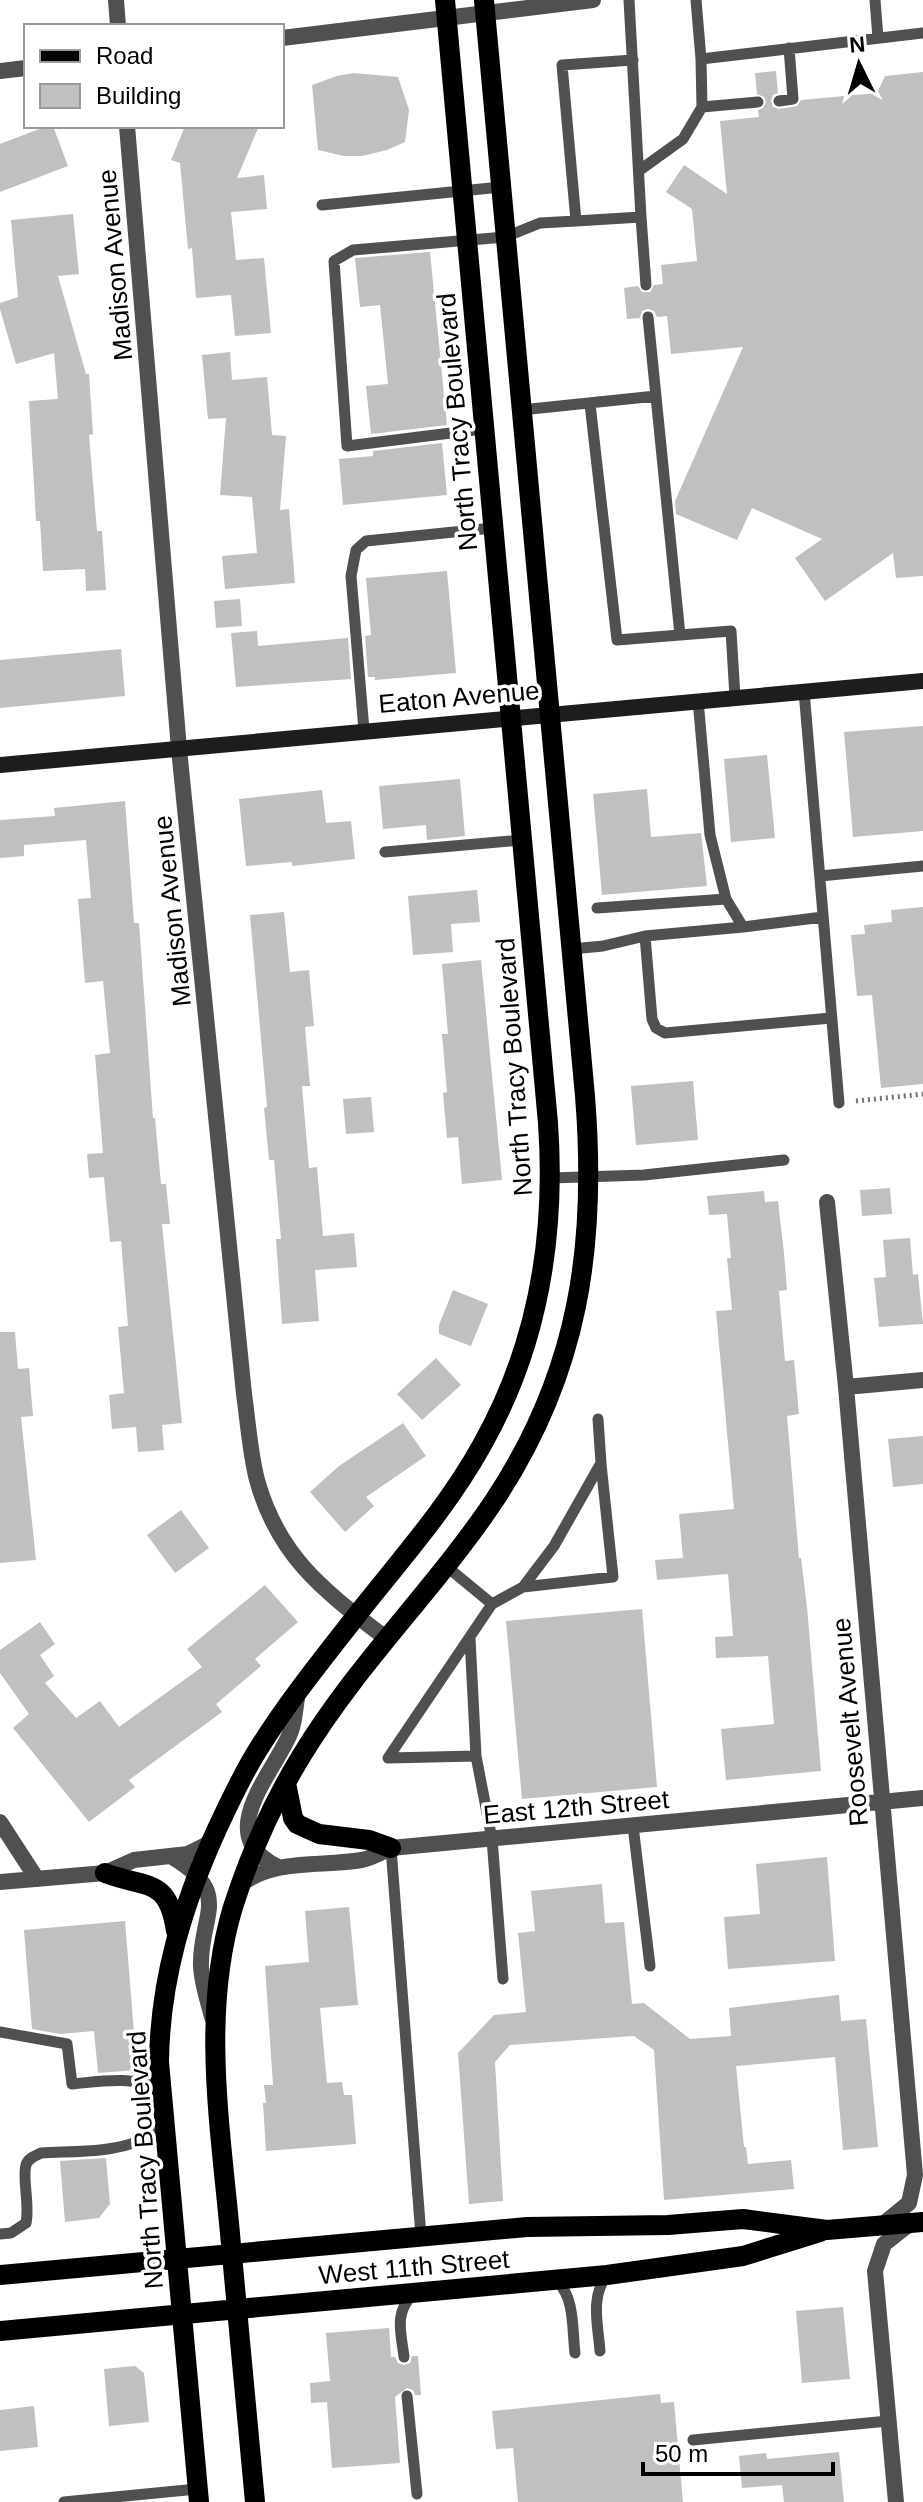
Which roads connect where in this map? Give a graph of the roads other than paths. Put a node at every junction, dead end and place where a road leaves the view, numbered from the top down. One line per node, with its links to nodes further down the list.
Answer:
1 (116, 0): 8 (street)
2 (593, 0): 6 (street)
3 (629, 0): 14 (lane)
4 (696, 0): 13 (lane)
5 (875, 0): 11 (lane)
6 (485, 6): 7 (street); 22 (main road)
7 (446, 9): 10 (street); 23 (main road, North Tracy Boulevard)
8 (118, 24)
9 (923, 33): 11 (lane)
10 (284, 38)
11 (878, 38): 12 (lane)
12 (789, 48): 13 (lane); 17 (lane)
13 (701, 59): 19 (lane)
14 (633, 60): 21 (lane); 26 (lane)
15 (24, 68): 16 (street)
16 (0, 71)
17 (779, 101)
18 (758, 102): 19 (lane)
19 (702, 107): 21 (lane)
20 (127, 128): 44 (street, Madison Avenue)
21 (640, 170): 25 (lane)
22 (501, 187): 23 (lane); 27 (main road)
23 (462, 191): 24 (lane); 28 (main road, North Tracy Boulevard)
24 (322, 205)
25 (641, 217): 26 (lane); 29 (lane)
26 (576, 221): 27 (lane)
27 (505, 237): 28 (lane); 33 (main road)
28 (466, 240): 34 (main road, North Tracy Boulevard); 34 (lane)
29 (646, 285)
30 (648, 317): 31 (lane)
31 (656, 396): 32 (lane); 36 (lane)
32 (590, 404): 33 (lane); 36 (lane)
33 (521, 410): 41 (main road)
34 (483, 429): 35 (main road, North Tracy Boulevard)
35 (493, 528): 42 (main road, North Tracy Boulevard); 43 (lane)
36 (680, 635): 39 (lane)
37 (923, 681): 38 (street, Eaton Avenue)
38 (804, 691): 39 (street, Eaton Avenue); 49 (lane)
39 (735, 697): 40 (street, Eaton Avenue)
40 (698, 700): 41 (street, Eaton Avenue); 50 (lane)
41 (549, 713): 42 (street, Eaton Avenue); 55 (main road)
42 (511, 717): 43 (street, Eaton Avenue); 46 (main road, North Tracy Boulevard)
43 (364, 730): 44 (street, Eaton Avenue)
44 (179, 749): 45 (street, Eaton Avenue); 69 (street, Madison Avenue)
45 (0, 765)
46 (522, 840): 47 (lane); 60 (main road, North Tracy Boulevard)
47 (385, 852)
48 (923, 866): 49 (lane)
49 (820, 876): 52 (lane)
50 (726, 899): 51 (lane); 53 (lane)
51 (597, 908)
52 (823, 917): 53 (lane); 56 (lane)
53 (743, 927): 54 (lane)
54 (645, 936): 55 (lane); 56 (lane)
55 (572, 949): 59 (main road)
56 (831, 1018): 57 (lane)
57 (839, 1103)
58 (784, 1160): 59 (lane)
59 (590, 1177): 60 (lane); 66 (main road)
60 (551, 1178): 69 (main road, North Tracy Boulevard)
61 (827, 1202): 63 (street, Roosevelt Avenue)
62 (923, 1380): 63 (street)
63 (846, 1387): 76 (street, Roosevelt Avenue)
64 (598, 1419): 65 (lane)
65 (601, 1463): 67 (lane); 67 (lane)
66 (446, 1566): 68 (lane); 71 (main road)
67 (523, 1587): 68 (lane)
68 (492, 1604): 70 (lane)
69 (357, 1616): 71 (street, Madison Avenue); 72 (main road, North Tracy Boulevard)
70 (470, 1638): 73 (lane); 73 (lane)
71 (387, 1639): 74 (main road)
72 (298, 1690): 79 (main road, North Tracy Boulevard); 81 (street)
73 (476, 1756): 80 (lane)
74 (286, 1783): 81 (main road); 82 (main road)
75 (923, 1798): 76 (street, East 12th Street)
76 (881, 1802): 78 (street, East 12th Street); 98 (street, Roosevelt Avenue)
77 (0, 1822): 87 (street)
78 (633, 1826): 80 (street, East 12th Street); 91 (lane)
79 (213, 1837): 83 (street); 86 (main road, North Tracy Boulevard)
80 (492, 1839): 82 (street, East 12th Street); 92 (lane)
81 (255, 1848): 84 (street); 89 (main road)
82 (391, 1848): 84 (street, East 12th Street); 101 (lane)
83 (172, 1857): 85 (street); 86 (street)
84 (278, 1867): 89 (street, East 12th Street)
85 (105, 1873): 87 (street); 90 (main road)
86 (197, 1876): 90 (main road, North Tracy Boulevard); 93 (street)
87 (37, 1879): 88 (street)
88 (0, 1882)
89 (240, 1885): 93 (main road)
90 (176, 1935): 95 (main road, North Tracy Boulevard)
91 (650, 1966)
92 (503, 1979)
93 (215, 2030): 102 (main road)
94 (0, 2032): 95 (lane)
95 (161, 2089): 96 (main road, North Tracy Boulevard)
96 (163, 2117): 100 (lane); 103 (main road, North Tracy Boulevard)
97 (917, 2222): 98 (main road, West 11th Street); 115 (street)
98 (882, 2225): 99 (main road, West 11th Street)
99 (827, 2230): 101 (main road, West 11th Street); 105 (main road, West 11th Street)
100 (0, 2234)
101 (421, 2236): 102 (main road, West 11th Street)
102 (232, 2254): 103 (main road, West 11th Street); 108 (main road)
103 (176, 2259): 104 (main road, West 11th Street); 109 (main road, North Tracy Boulevard)
104 (0, 2275)
105 (607, 2275): 106 (main road, West 11th Street); 111 (lane)
106 (556, 2280): 107 (main road, West 11th Street); 112 (lane)
107 (414, 2293): 108 (main road, West 11th Street); 113 (lane)
108 (237, 2310): 109 (main road, West 11th Street); 120 (main road)
109 (181, 2315): 110 (main road, West 11th Street); 118 (main road, North Tracy Boulevard)
110 (0, 2331)
111 (600, 2351)
112 (575, 2353)
113 (404, 2357)
114 (407, 2396): 117 (lane)
115 (888, 2421): 116 (lane); 121 (street)
116 (693, 2440)
117 (417, 2494)
118 (198, 2496): 119 (lane)
119 (64, 2502)
120 (255, 2502)
121 (896, 2502)

